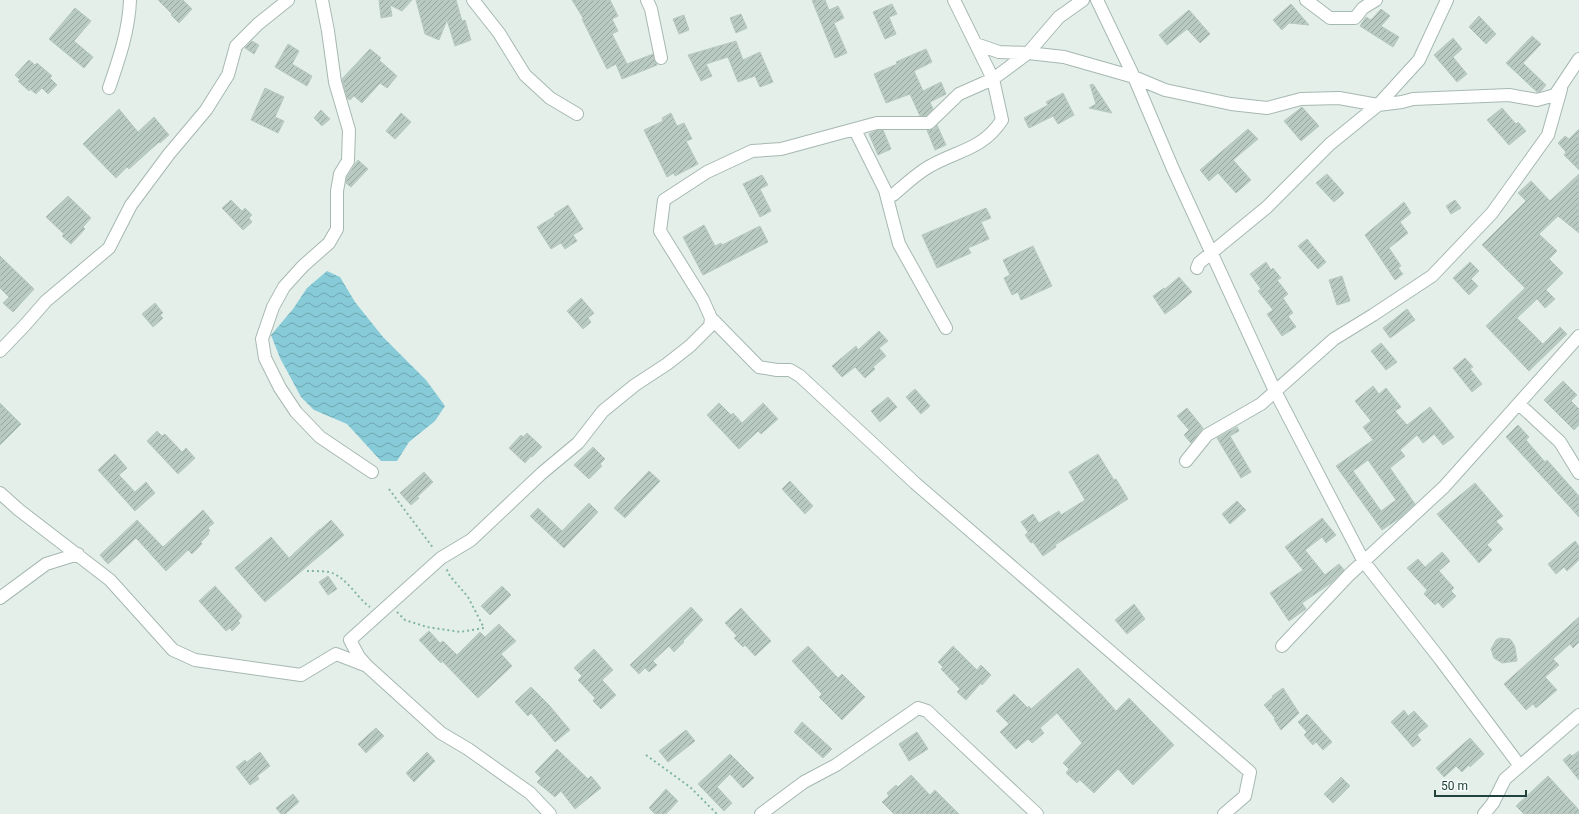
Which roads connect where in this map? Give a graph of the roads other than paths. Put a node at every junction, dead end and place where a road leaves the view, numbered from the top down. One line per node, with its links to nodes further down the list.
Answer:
1 (130, 0): 19 (street)
2 (288, 0): 29 (street)
3 (322, 0): 33 (street)
4 (473, 0): 21 (street)
5 (647, 0): 14 (street)
6 (954, 0): 12 (street)
7 (1083, 0): 13 (street)
8 (1097, 0): 16 (street)
9 (1306, 0): 10 (street)
10 (1376, 0)
11 (1447, 0): 20 (street)
12 (976, 44): 13 (street); 17 (street)
13 (1028, 53): 16 (street); 17 (street)
14 (661, 58)
15 (1579, 59): 18 (street)
16 (1134, 77): 20 (street); 24 (street)
17 (992, 79): 22 (street); 23 (street)
18 (1562, 83): 20 (street); 30 (street)
19 (109, 88)
20 (1378, 105): 24 (street)
21 (577, 114)
22 (855, 130): 26 (street); 27 (street)
23 (893, 195)
24 (1211, 253): 25 (street); 30 (street)
25 (1197, 268)
26 (711, 318): 39 (street); 48 (street)
27 (946, 328)
28 (1579, 336): 31 (street)
29 (0, 351)
30 (1275, 391): 32 (street); 37 (street)
31 (1519, 404): 34 (street); 37 (street)
32 (1186, 461)
33 (372, 472)
34 (1579, 473)
35 (0, 493): 36 (street)
36 (78, 554): 38 (street); 41 (street)
37 (1364, 562): 40 (street); 44 (street)
38 (0, 598)
39 (350, 640): 41 (street); 42 (street)
40 (1282, 646)
41 (336, 654): 42 (street)
42 (367, 666): 45 (street)
43 (1579, 715): 44 (street)
44 (1520, 766): 49 (street)
45 (550, 814)
46 (761, 814): 47 (street)
47 (1037, 814)
48 (1224, 814)
49 (1484, 814)

